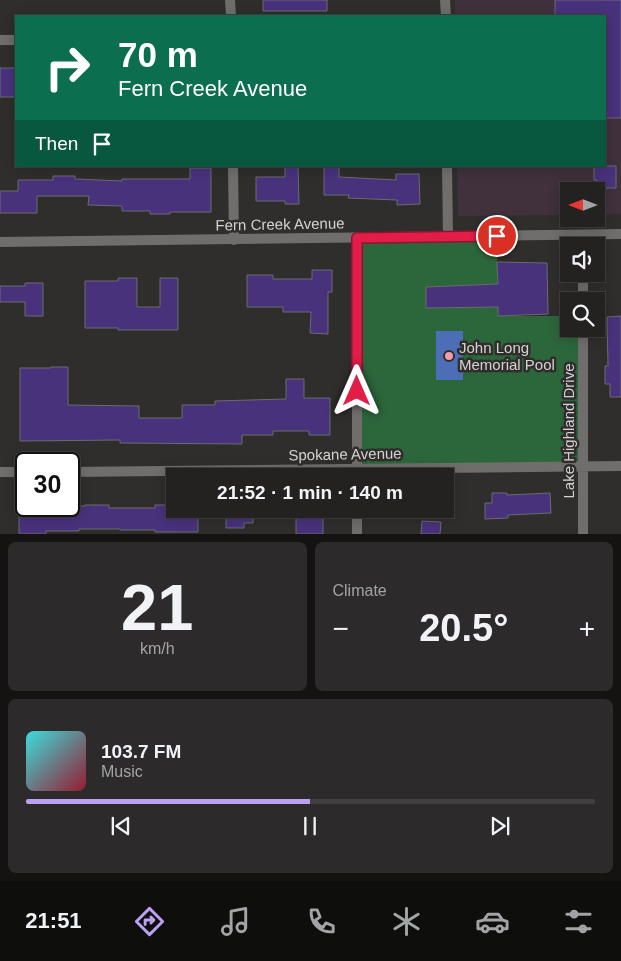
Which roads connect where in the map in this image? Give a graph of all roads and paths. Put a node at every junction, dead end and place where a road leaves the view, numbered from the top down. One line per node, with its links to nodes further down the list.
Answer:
1 (230, 0): 3 (street)
2 (445, 0): 4 (street)
3 (231, 15)
4 (446, 15)
5 (0, 40): 6 (street)
6 (15, 40)
7 (233, 167): 13 (street)
8 (447, 167): 11 (street)
9 (621, 234): 10 (street, Fern Creek Avenue)
10 (583, 235): 11 (street, Fern Creek Avenue)
11 (448, 237): 12 (street, Fern Creek Avenue)
12 (357, 238): 13 (street, Fern Creek Avenue); 18 (street)
13 (234, 240): 14 (street, Fern Creek Avenue)
14 (0, 242)
15 (583, 337): 16 (street, Lake Highland Drive)
16 (583, 466): 17 (street, Spokane Avenue); 19 (street, Spokane Avenue); 26 (street, Lake Highland Drive)
17 (621, 466)
18 (357, 468)
19 (454, 470)
20 (0, 472): 21 (street)
21 (15, 472)
22 (80, 472): 23 (street, Spokane Avenue)
23 (166, 472)
24 (357, 518): 25 (street)
25 (357, 534)
26 (583, 534)

